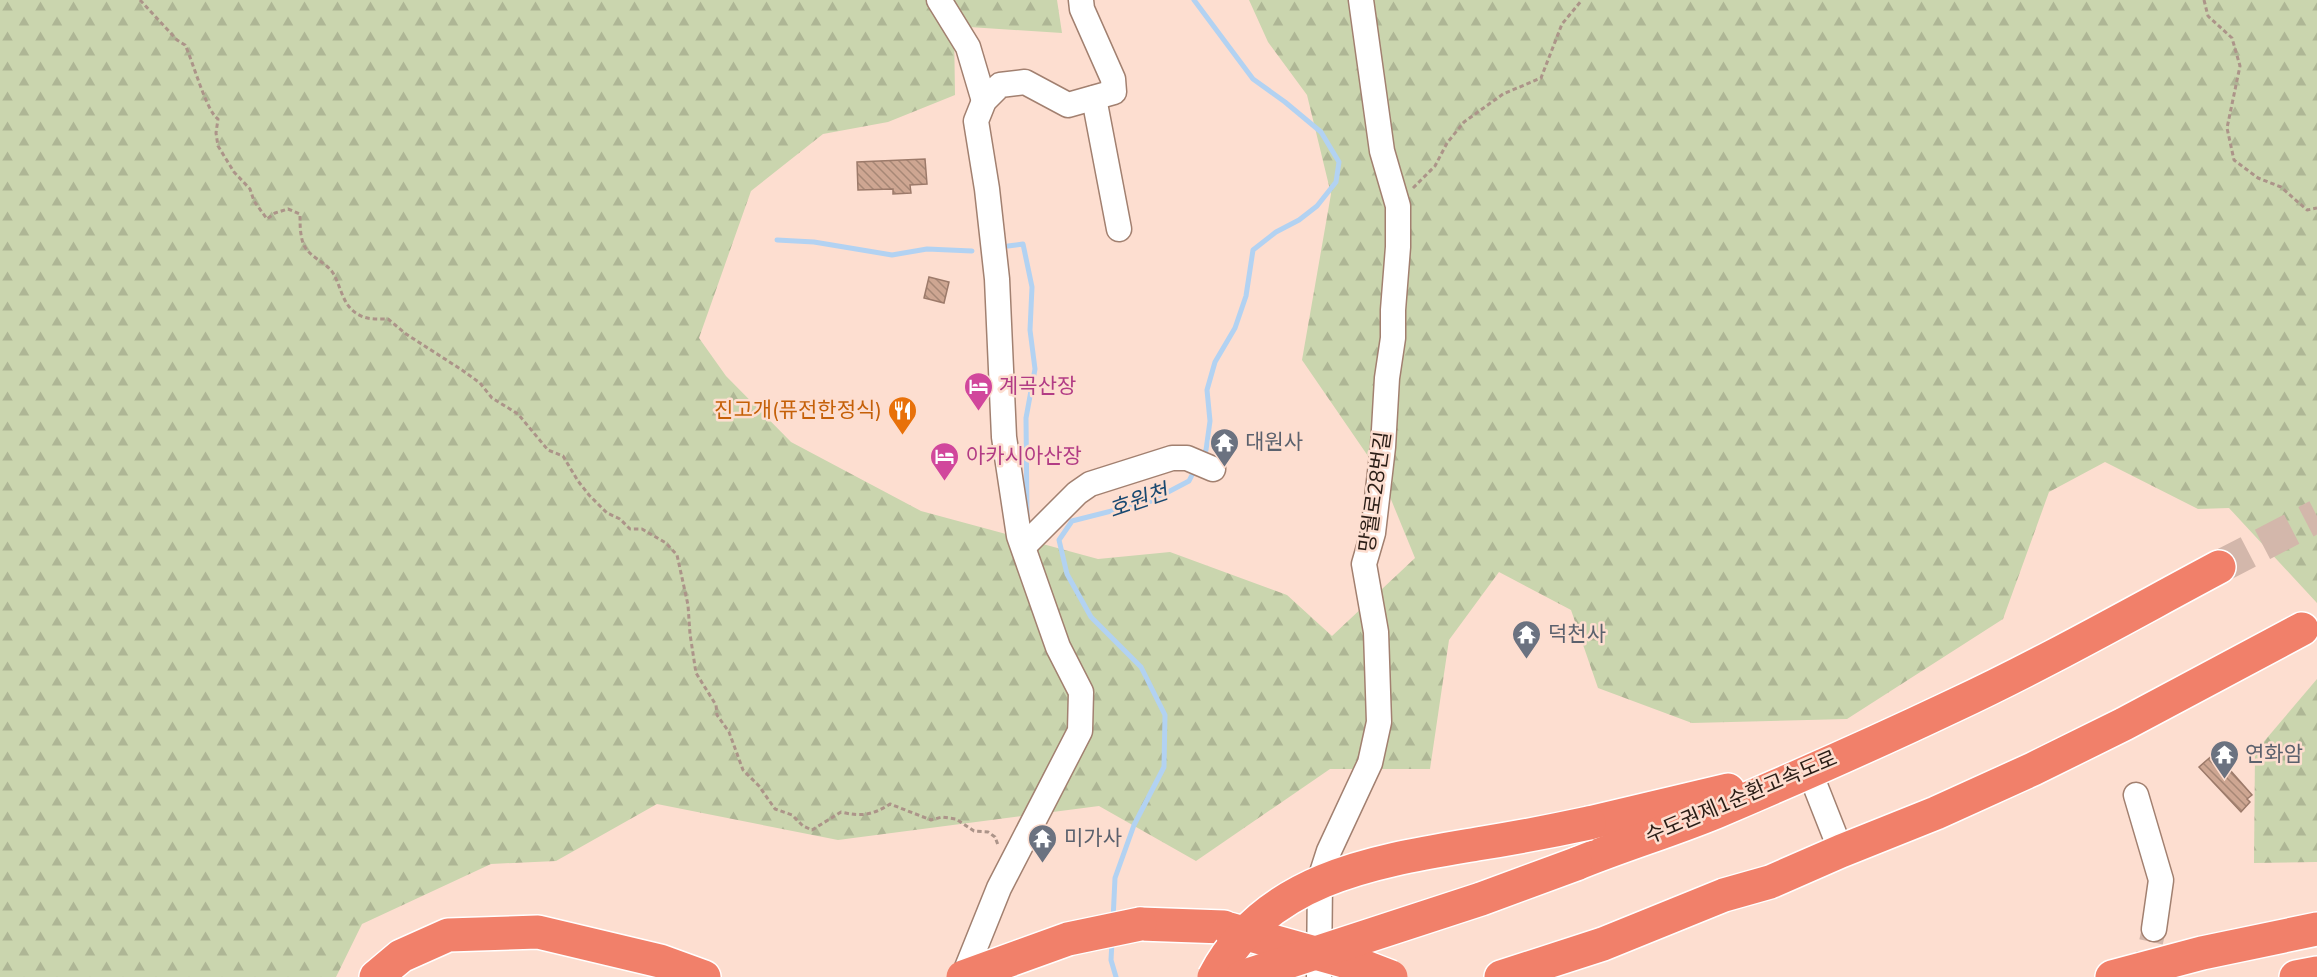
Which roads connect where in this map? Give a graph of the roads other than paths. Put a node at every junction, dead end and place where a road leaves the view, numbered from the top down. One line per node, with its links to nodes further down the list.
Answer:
1 (939, 0): 5 (street)
2 (1081, 0): 4 (street)
3 (1361, 0): 22 (street, 망월로28번길)
4 (1094, 98): 5 (street); 6 (street)
5 (984, 101): 8 (street)
6 (1119, 229)
7 (1213, 469): 8 (street)
8 (1024, 546): 19 (street)
9 (2219, 567): 11 (highway, 수도권제1순환고속도로)
10 (2302, 629): 13 (highway)
11 (1809, 770): 13 (street); 20 (highway, bridge); 21 (highway, 수도권제1순환고속도로, bridge)
12 (2136, 795): 14 (street)
13 (1841, 851): 24 (highway)
14 (2154, 928)
15 (2317, 929): 25 (highway)
16 (2317, 973): 26 (highway)
17 (376, 977): 18 (highway)
18 (704, 977)
19 (963, 977): 23 (highway, bridge)
20 (1214, 977)
21 (1242, 977)
22 (1319, 977)
23 (1391, 977)
24 (1501, 977)
25 (2112, 977)
26 (2296, 977)

